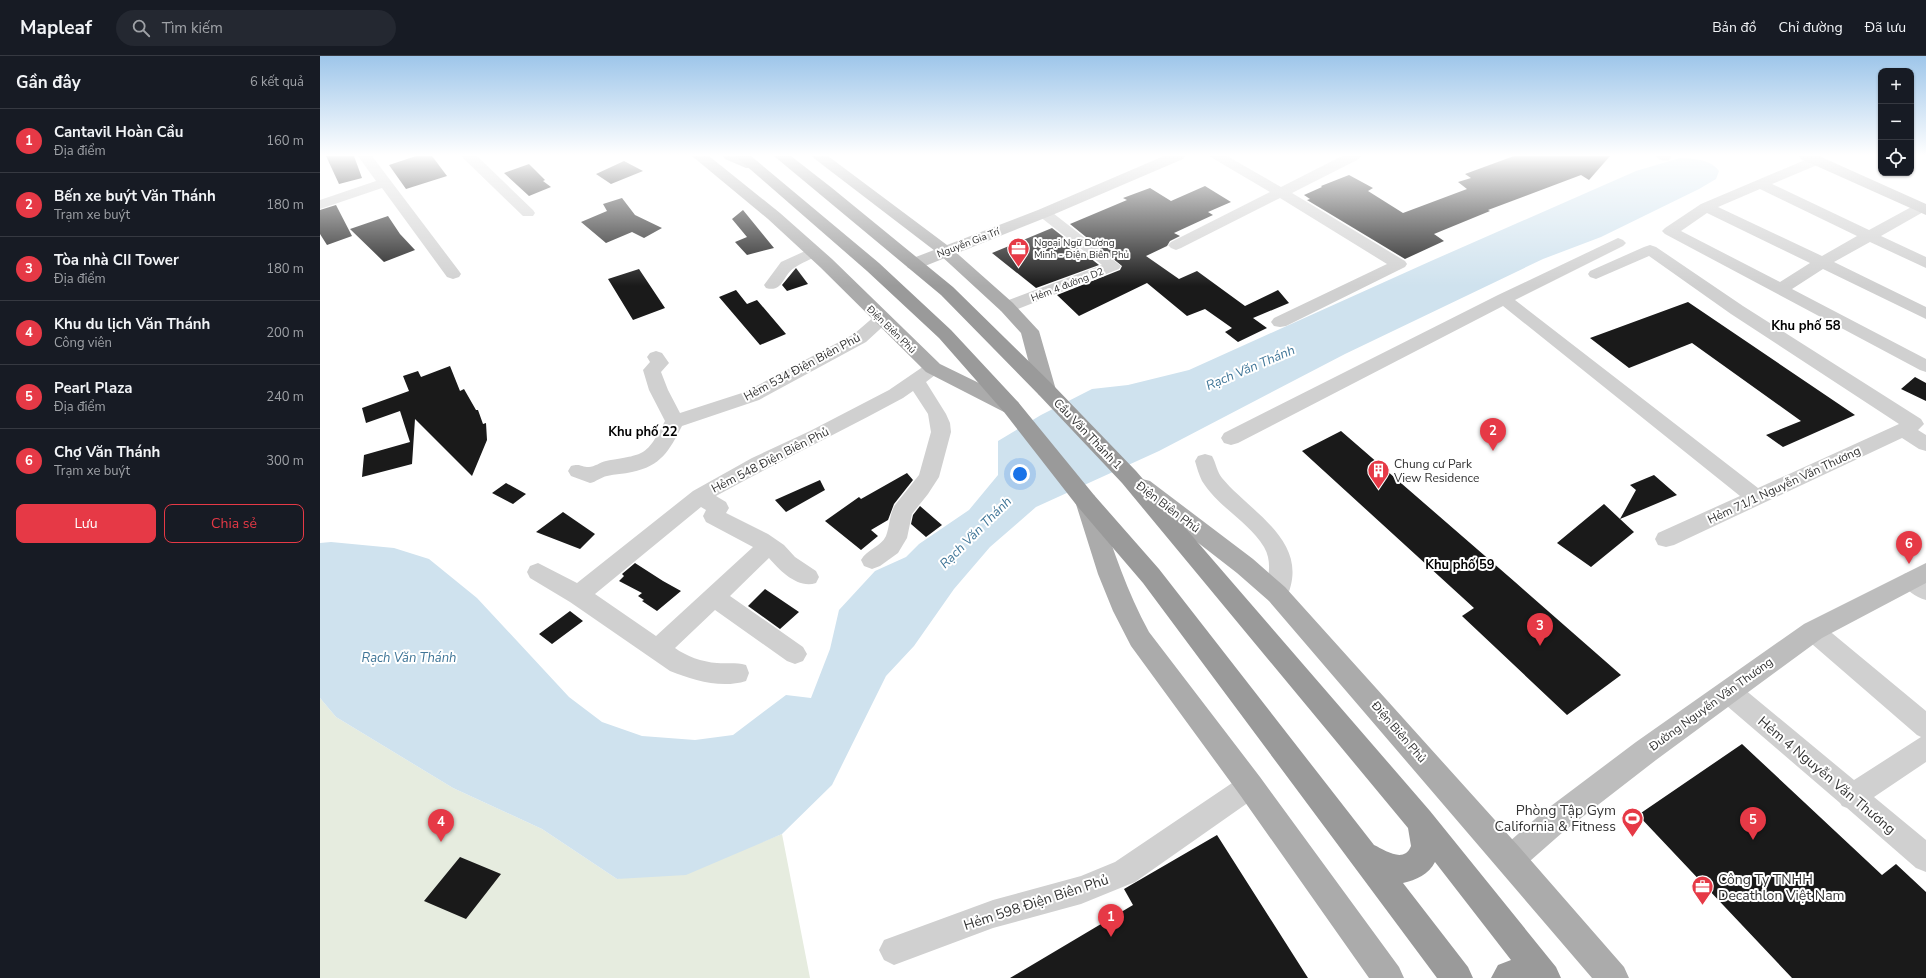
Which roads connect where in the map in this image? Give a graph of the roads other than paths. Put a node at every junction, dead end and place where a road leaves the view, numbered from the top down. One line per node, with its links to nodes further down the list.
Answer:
1 (337, 199): 14 (street)
2 (398, 199): 27 (street)
3 (513, 199): 17 (street)
4 (753, 199): 23 (main road, Điện Biên Phủ)
5 (792, 199): 41 (highway)
6 (837, 199): 26 (highway)
7 (876, 199): 22 (main road)
8 (1077, 199): 18 (street, Nguyễn Gia Trí)
9 (1266, 199): 21 (street)
10 (1292, 199): 35 (street)
11 (1725, 199): 15 (street)
12 (1792, 199): 19 (street)
13 (1901, 199): 16 (street)
14 (320, 205)
15 (1706, 207): 24 (street); 30 (street)
16 (1923, 209): 19 (street)
17 (528, 213)
18 (1044, 213): 22 (street, Nguyễn Gia Trí); 32 (street, Hẻm 4 đường D2)
19 (1870, 236): 24 (street); 25 (street)
20 (1618, 243): 31 (street)
21 (1176, 245)
22 (945, 251): 26 (street, Nguyễn Gia Trí); 32 (main road)
23 (814, 252): 29 (street); 34 (main road, Điện Biên Phủ)
24 (1822, 262): 30 (street); 33 (street)
25 (1926, 263)
26 (914, 264): 40 (highway)
27 (453, 274)
28 (1596, 274): 43 (street)
29 (772, 285)
30 (1781, 289): 37 (street)
31 (1504, 299): 44 (street); 50 (street)
32 (1007, 307): 40 (main road)
33 (1926, 314)
34 (882, 319): 38 (main road, Điện Biên Phủ); 42 (street, Hẻm 534 Điện Biên Phủ)
35 (1280, 322)
36 (656, 357): 42 (street)
37 (1926, 366)
38 (933, 368): 39 (street, Hẻm 548 Điện Biên Phủ); 41 (main road, Điện Biên Phủ)
39 (916, 380): 49 (street, Hẻm 548 Điện Biên Phủ); 54 (street)
40 (1046, 390): 48 (highway, Cầu Văn Thánh 1)
41 (1011, 407): 51 (highway)
42 (675, 421): 47 (street)
43 (1915, 425): 45 (street); 50 (street, Hẻm 71/1 Nguyễn Văn Thương)
44 (1231, 438)
45 (1926, 444)
46 (1205, 461): 58 (street)
47 (578, 471)
48 (1130, 478): 58 (main road, Điện Biên Phủ); 70 (highway, Điện Biên Phủ)
49 (700, 496): 53 (street); 59 (street, Hẻm 548 Điện Biên Phủ)
50 (1756, 498): 52 (street, Hẻm 71/1 Nguyễn Văn Thương)
51 (1086, 501): 68 (main road); 71 (highway)
52 (1666, 539)
53 (768, 546): 56 (street); 60 (street)
54 (872, 560)
55 (538, 572): 59 (street)
56 (808, 577)
57 (1921, 581): 61 (street, Đường Nguyễn Văn Thương)
58 (1277, 594): 73 (main road, Điện Biên Phủ)
59 (578, 595): 62 (street)
60 (714, 597): 62 (street); 63 (street)
61 (1813, 631): 65 (street, Đường Nguyễn Văn Thương); 66 (street)
62 (657, 650): 64 (street)
63 (795, 654)
64 (737, 673)
65 (1729, 692): 69 (street, Hẻm 4 Nguyễn Văn Thương); 73 (street, Đường Nguyễn Văn Thương)
66 (1926, 727)
67 (1926, 746): 69 (street)
68 (1250, 786): 74 (street, Hẻm 598 Điện Biên Phủ); 75 (main road)
69 (1852, 797): 72 (street, Hẻm 4 Nguyễn Văn Thương)
70 (1420, 821): 71 (highway); 79 (highway, Điện Biên Phủ)
71 (1366, 856): 76 (highway)
72 (1926, 858)
73 (1511, 859): 80 (main road, Điện Biên Phủ)
74 (894, 950)
75 (1388, 978)
76 (1457, 978)
77 (1507, 978): 78 (highway)
78 (1528, 978)
79 (1545, 978)
80 (1613, 978)

